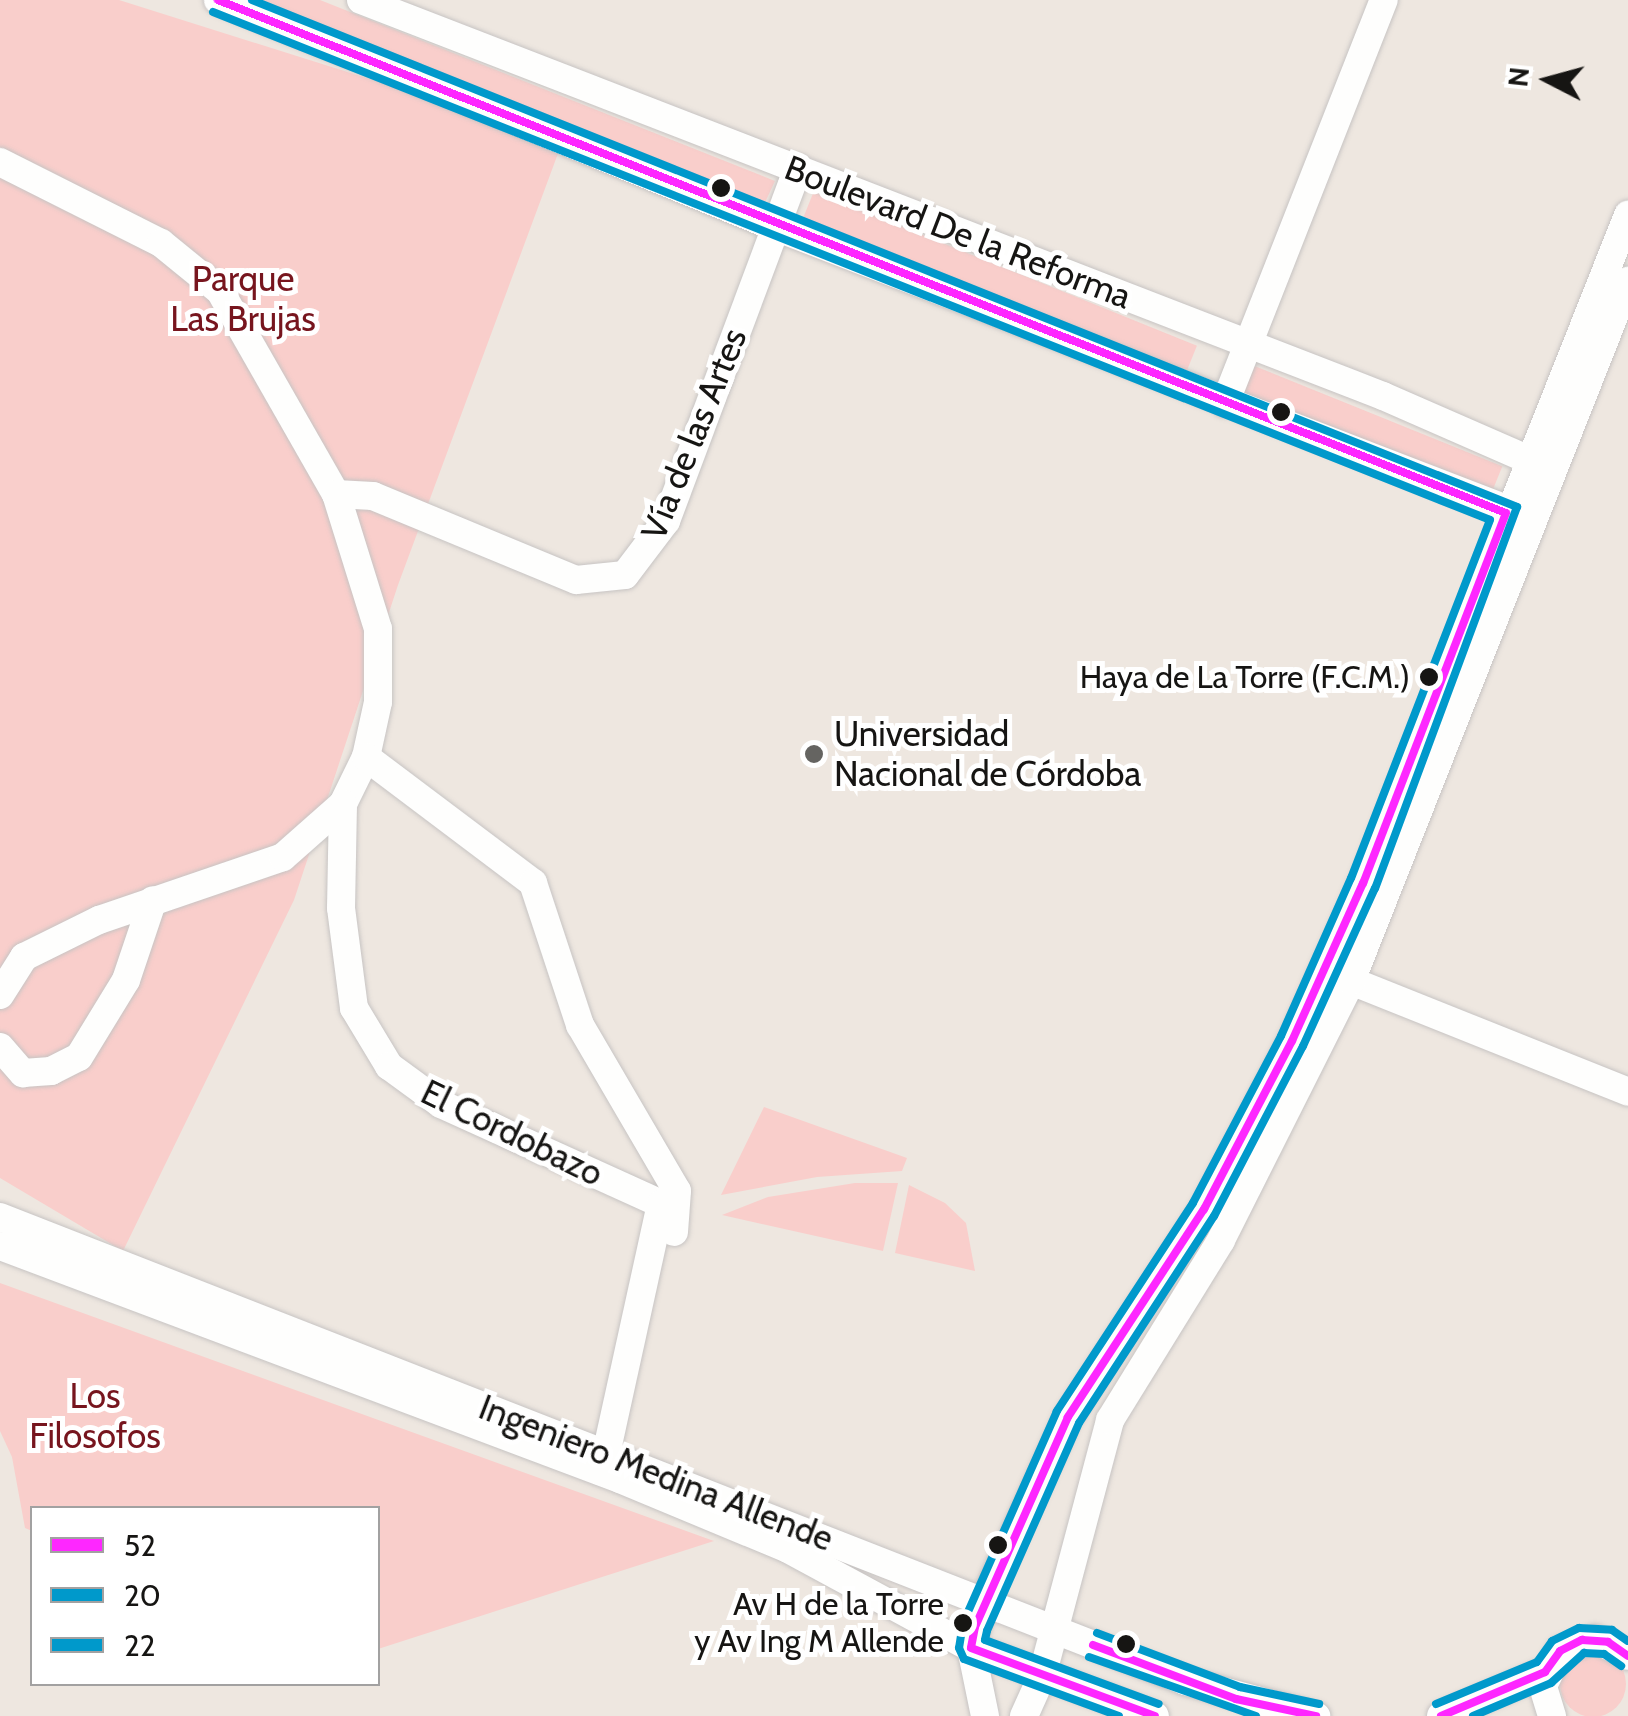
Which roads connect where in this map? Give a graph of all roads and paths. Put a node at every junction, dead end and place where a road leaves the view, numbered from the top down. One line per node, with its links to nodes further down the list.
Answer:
1 (218, 0): 7 (street, Boulevard De la Reforma)
2 (360, 0): 5 (street, Boulevard De la Reforma)
3 (1384, 0): 9 (street)
4 (0, 162): 12 (street, El Cordobazo)
5 (798, 168): 7 (street, Vía de las Artes); 9 (street, Boulevard De la Reforma)
6 (1628, 215): 11 (street)
7 (775, 227): 10 (street, Boulevard De la Reforma); 12 (street, Vía de las Artes)
8 (1628, 281): 11 (street)
9 (1248, 346): 10 (street); 11 (street, Boulevard De la Reforma)
10 (1225, 402): 14 (street, Boulevard De la Reforma)
11 (1540, 466): 13 (street); 14 (street)
12 (336, 494): 15 (street, El Cordobazo)
13 (1536, 511): 14 (street, Boulevard De la Reforma); 18 (street)
14 (1506, 513): 26 (street)
15 (366, 758): 16 (street, El Cordobazo); 22 (street, El Cordobazo)
16 (342, 804): 17 (street); 22 (street, El Cordobazo)
17 (153, 900): 19 (street); 20 (street)
18 (1351, 981): 21 (street); 27 (street)
19 (0, 995)
20 (0, 1047)
21 (1628, 1092)
22 (669, 1208): 25 (street, El Cordobazo)
23 (0, 1217): 25 (street, Ingeniero Medina Allende)
24 (0, 1246): 25 (street, Ingeniero Medina Allende)
25 (613, 1466): 26 (street, Ingeniero Medina Allende); 29 (street, Ingeniero Medina Allende)
26 (984, 1602): 27 (street, Ingeniero Medina Allende); 29 (street)
27 (1054, 1630): 31 (street); 35 (street, Ingeniero Medina Allende)
28 (1621, 1645): 30 (street)
29 (971, 1648): 31 (street, Ingeniero Medina Allende); 32 (street)
30 (1546, 1672): 36 (street); 37 (street)
31 (1042, 1676): 33 (street); 34 (street, Ingeniero Medina Allende)
32 (986, 1716)
33 (1024, 1716)
34 (1155, 1716)
35 (1316, 1716)
36 (1441, 1716)
37 (1552, 1716)

